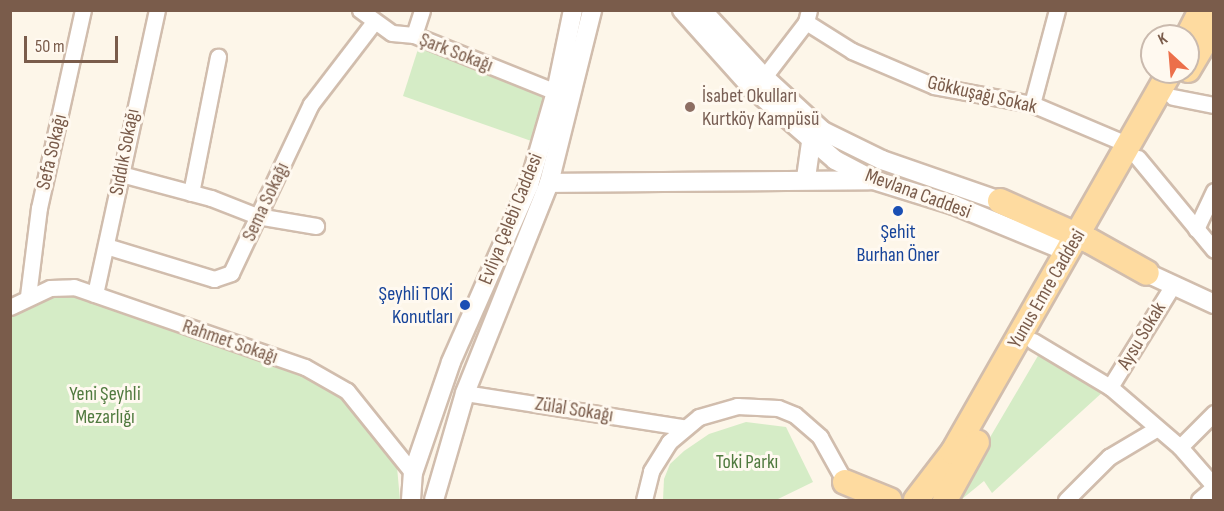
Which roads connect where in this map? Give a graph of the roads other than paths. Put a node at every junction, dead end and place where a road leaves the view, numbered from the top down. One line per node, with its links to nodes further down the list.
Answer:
1 (83, 10): 43 (street, Sefa Sokağı)
2 (157, 10): 27 (street, Sıddık Sokağı)
3 (360, 10): 12 (street, Şark Sokağı)
4 (422, 10): 15 (street)
5 (573, 10): 21 (street, Evliya Çelebi Caddesi)
6 (592, 10): 30 (street, Evliya Çelebi Caddesi)
7 (682, 10): 25 (street, Mevlana Caddesi)
8 (702, 10): 18 (street, Mevlana Caddesi)
9 (1057, 10): 23 (street)
10 (1201, 10): 13 (main road)
11 (808, 16): 18 (street); 23 (street, Gökkuşağı Sokak)
12 (374, 22): 15 (street, Şark Sokağı); 34 (street, Sema Sokağı)
13 (1194, 24)
14 (1214, 26): 16 (main road, Yunus Emre Caddesi)
15 (414, 35): 21 (street, Şark Sokağı)
16 (1200, 50)
17 (218, 57): 32 (street)
18 (764, 77): 33 (street, Mevlana Caddesi)
19 (1165, 84): 26 (main road, Yunus Emre Caddesi)
20 (1180, 84): 22 (main road, Yunus Emre Caddesi)
21 (556, 92): 48 (street, Evliya Çelebi Caddesi)
22 (1173, 97): 24 (street); 26 (main road, Yunus Emre Caddesi)
23 (1032, 104): 26 (street, Gökkuşağı Sokak)
24 (1214, 105)
25 (811, 142): 28 (street); 29 (street, Mevlana Caddesi)
26 (1134, 152): 36 (street); 37 (main road, Yunus Emre Caddesi)
27 (121, 174): 32 (street); 38 (street, Sıddık Sokağı)
28 (806, 178): 29 (street, Evliya Çelebi Caddesi); 30 (street, Evliya Çelebi Caddesi)
29 (873, 180): 37 (street, Mevlana Caddesi)
30 (549, 183): 49 (street, Evliya Çelebi Caddesi)
31 (1214, 191): 36 (street)
32 (191, 193): 34 (street)
33 (1000, 201): 37 (main road)
34 (257, 216): 35 (street); 38 (street, Sema Sokağı)
35 (316, 226)
36 (1196, 229): 39 (street)
37 (1081, 240): 40 (main road); 46 (main road, Yunus Emre Caddesi); 61 (main road, Yunus Emre Caddesi)
38 (106, 246): 42 (street, Sıddık Sokağı)
39 (1214, 250)
40 (1147, 273): 41 (street)
41 (1173, 285): 44 (street); 47 (street, Aysu Sokak)
42 (95, 294): 43 (street, Rahmet Sokağı); 54 (street, Rahmet Sokağı)
43 (28, 296): 45 (street, Rahmet Sokağı)
44 (1214, 304)
45 (10, 307)
46 (1033, 341): 47 (street); 62 (main road, Yunus Emre Caddesi)
47 (1110, 387): 52 (street)
48 (442, 388): 49 (street); 54 (street, Evliya Çelebi Caddesi)
49 (465, 393): 51 (street, Zülal Sokağı); 58 (street, Evliya Çelebi Caddesi)
50 (1214, 413): 53 (street)
51 (683, 428): 56 (street); 59 (street)
52 (1156, 429): 53 (street); 63 (street)
53 (1180, 447): 55 (street)
54 (413, 473): 57 (street, Evliya Çelebi Caddesi)
55 (1214, 487): 64 (street)
56 (851, 491): 60 (main road)
57 (411, 501)
58 (434, 501)
59 (644, 501)
60 (889, 501)
61 (916, 501)
62 (945, 501)
63 (1066, 501)
64 (1199, 501)

